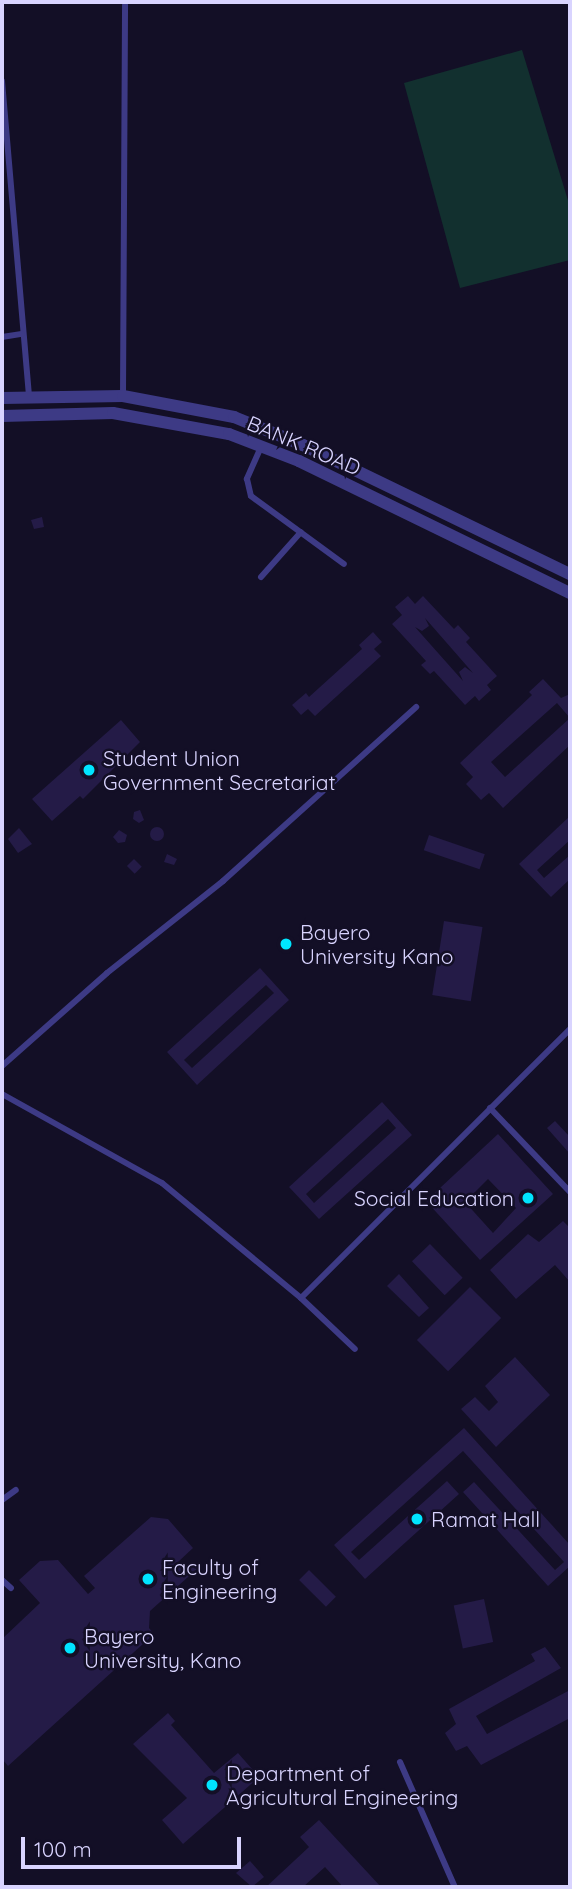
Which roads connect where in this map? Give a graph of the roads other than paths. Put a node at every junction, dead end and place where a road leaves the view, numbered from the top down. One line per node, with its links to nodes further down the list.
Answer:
1 (125, 5): 6 (lane)
2 (2, 81): 3 (lane)
3 (22, 334): 4 (lane); 5 (lane)
4 (2, 337)
5 (29, 394): 6 (street); 7 (street)
6 (123, 396): 12 (street)
7 (2, 398)
8 (2, 416): 9 (street, BANK ROAD)
9 (261, 447): 10 (lane); 14 (street, BANK ROAD)
10 (301, 532): 11 (lane); 13 (lane)
11 (344, 564)
12 (570, 574)
13 (261, 577)
14 (570, 593)
15 (416, 707): 17 (lane)
16 (570, 1029): 19 (lane)
17 (2, 1066)
18 (2, 1094): 21 (lane)
19 (489, 1108): 20 (lane); 21 (lane)
20 (570, 1192)
21 (301, 1298): 22 (lane)
22 (355, 1349)
23 (16, 1490): 24 (lane)
24 (2, 1500)
25 (2, 1580): 26 (lane)
26 (11, 1588)
27 (400, 1762): 28 (lane)
28 (455, 1887)

